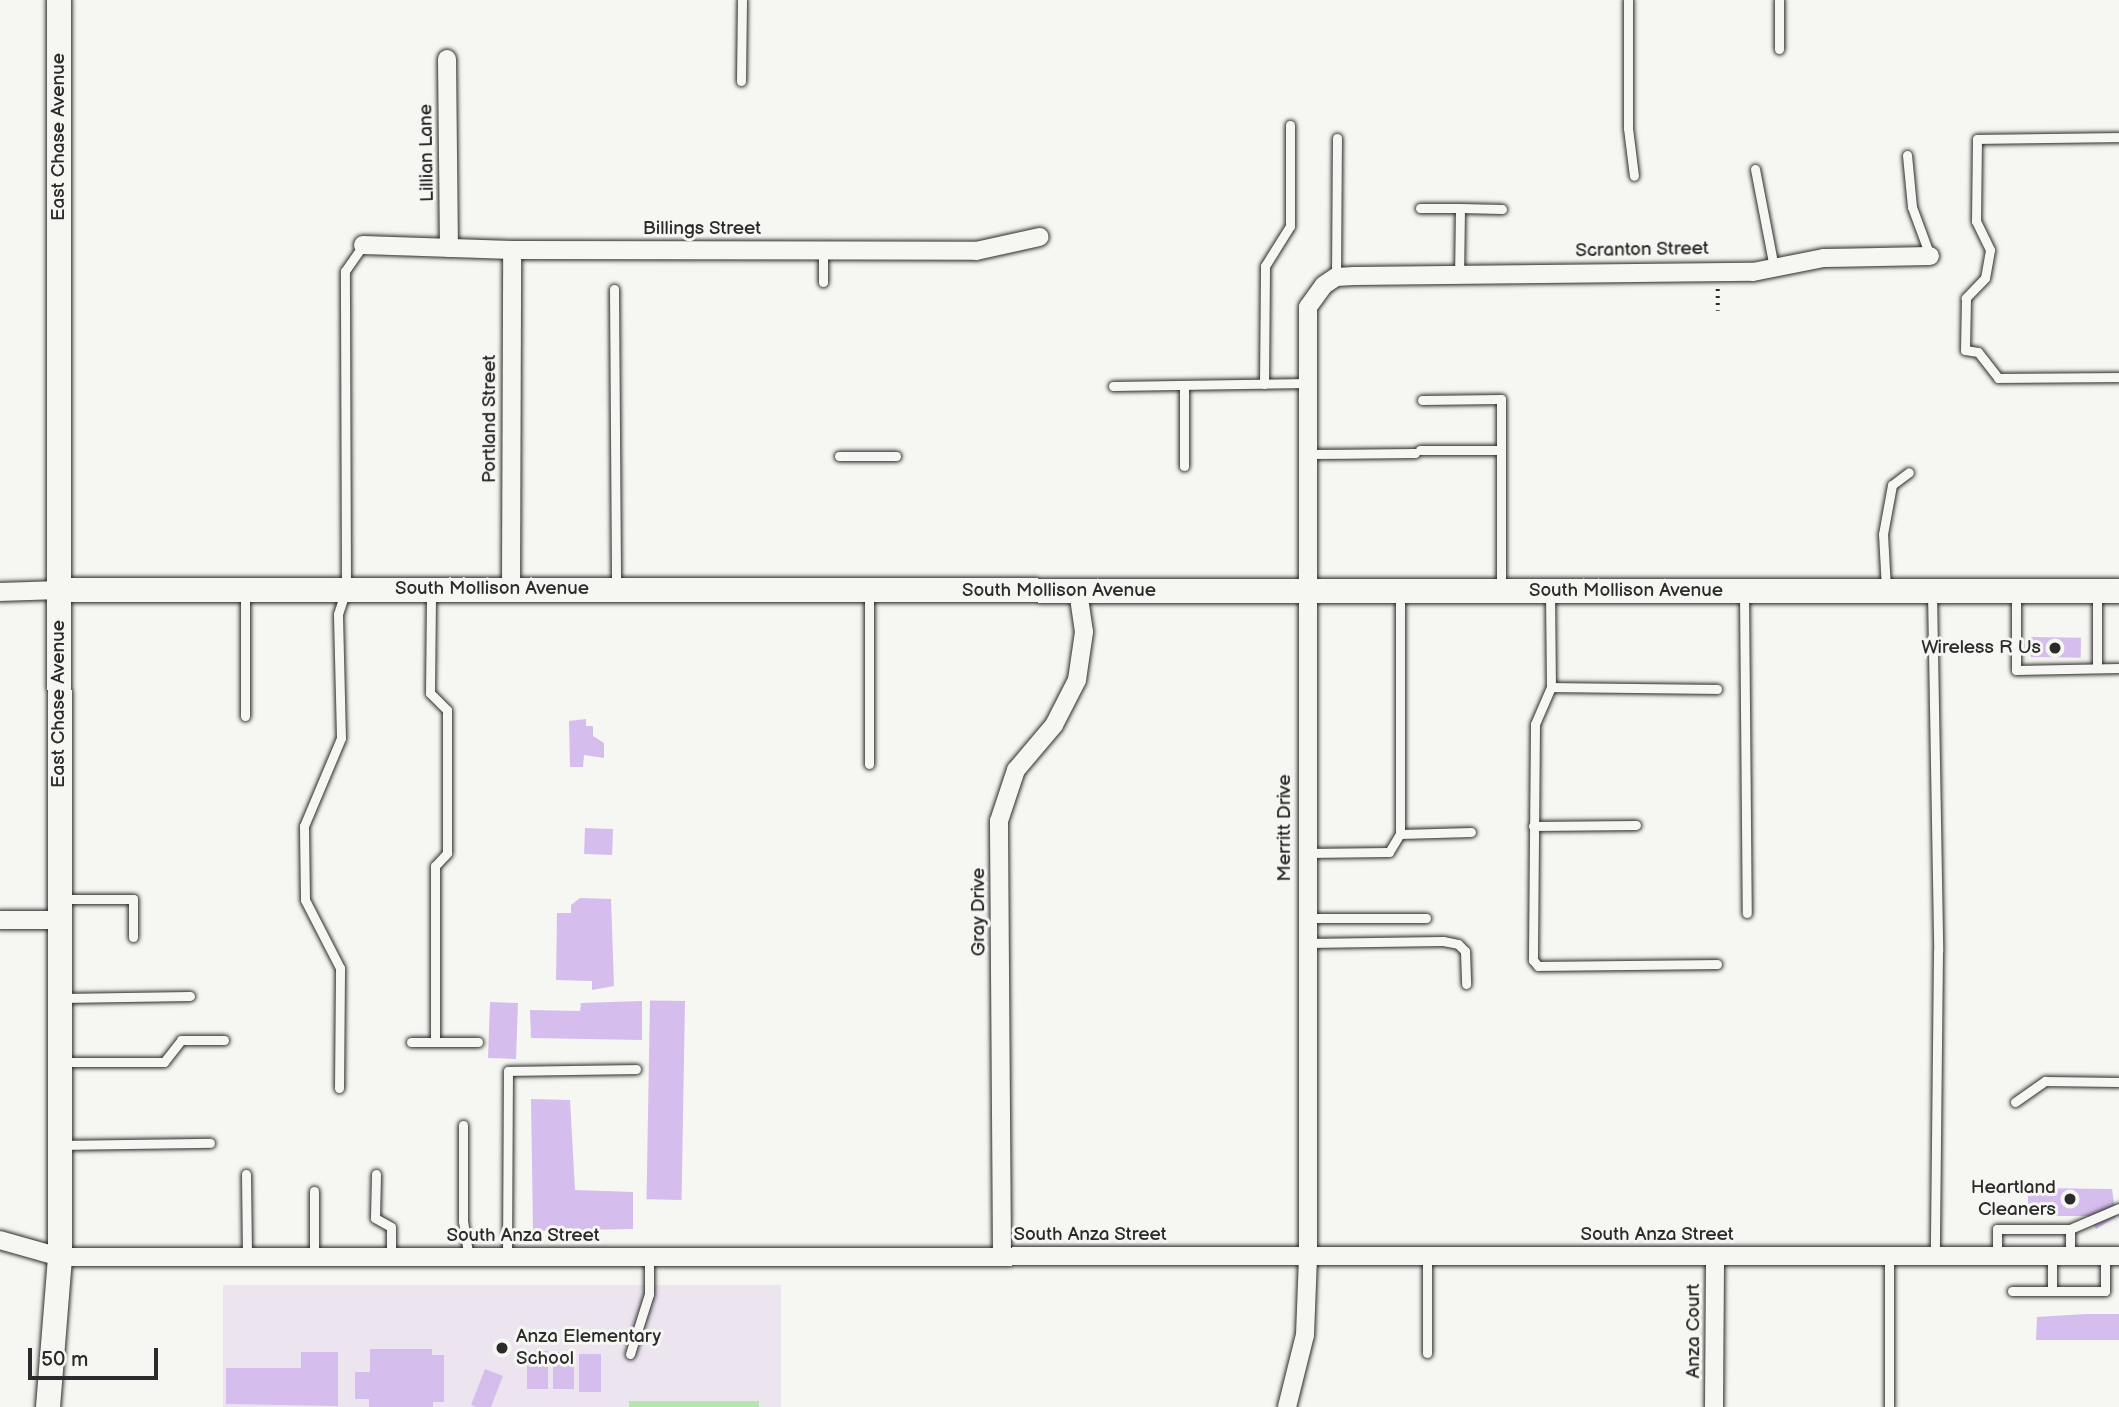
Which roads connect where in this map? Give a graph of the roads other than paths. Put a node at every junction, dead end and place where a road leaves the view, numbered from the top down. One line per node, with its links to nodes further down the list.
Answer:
1 (59, 0): 44 (main road, East Chase Avenue)
2 (741, 0): 7 (lane)
3 (1628, 0): 13 (lane)
4 (1779, 0): 5 (lane)
5 (1779, 49)
6 (447, 59): 19 (street, Lillian Lane)
7 (741, 81)
8 (1290, 125): 30 (lane)
9 (2119, 137): 28 (lane)
10 (1337, 138): 24 (lane)
11 (1907, 155): 22 (lane)
12 (1755, 169): 23 (lane)
13 (1634, 176)
14 (1420, 208): 15 (lane)
15 (1460, 208): 16 (lane); 25 (lane)
16 (1502, 209)
17 (1039, 237): 21 (street, Billings Street)
18 (363, 245): 19 (street, Billings Street); 40 (lane)
19 (449, 248): 20 (street, Billings Street)
20 (512, 250): 21 (street, Billings Street); 42 (street, Portland Street)
21 (823, 251): 26 (lane)
22 (1930, 256): 23 (street, Scranton Street)
23 (1774, 268): 25 (street, Scranton Street)
24 (1345, 276): 25 (street, Scranton Street); 29 (street, Merritt Drive)
25 (1459, 276)
26 (823, 282)
27 (614, 289): 43 (lane)
28 (2119, 377)
29 (1307, 383): 30 (lane); 35 (street, Merritt Drive)
30 (1264, 384): 31 (lane)
31 (1184, 385): 32 (lane); 38 (lane)
32 (1113, 386)
33 (1422, 400): 34 (lane)
34 (1501, 450): 35 (lane); 50 (lane)
35 (1307, 454): 48 (street, Merritt Drive)
36 (839, 456): 37 (lane)
37 (896, 456)
38 (1184, 466)
39 (1909, 472): 53 (lane)
40 (346, 589): 41 (main road, South Mollison Avenue); 45 (main road, South Mollison Avenue); 87 (lane)
41 (431, 589): 42 (main road, South Mollison Avenue); 82 (lane)
42 (511, 589): 43 (main road, South Mollison Avenue)
43 (615, 589): 46 (main road, South Mollison Avenue)
44 (59, 590): 45 (main road, South Mollison Avenue); 57 (street, South Mollison Avenue); 69 (main road, East Chase Avenue)
45 (245, 590): 62 (lane)
46 (869, 590): 47 (main road, South Mollison Avenue); 63 (lane)
47 (1078, 591): 48 (main road, South Mollison Avenue); 98 (street, Gray Drive)
48 (1306, 591): 49 (main road, South Mollison Avenue); 68 (street, Merritt Drive)
49 (1400, 591): 50 (main road, South Mollison Avenue); 67 (lane)
50 (1501, 591): 51 (main road, South Mollison Avenue)
51 (1550, 591): 52 (main road, South Mollison Avenue); 60 (lane)
52 (1744, 591): 53 (main road, South Mollison Avenue); 70 (lane)
53 (1886, 591): 54 (main road, South Mollison Avenue)
54 (1932, 591): 55 (main road, South Mollison Avenue); 103 (lane)
55 (2016, 591): 56 (main road, South Mollison Avenue); 58 (lane)
56 (2108, 591): 58 (lane)
57 (0, 593)
58 (2097, 668): 59 (lane)
59 (2119, 668)
60 (1551, 687): 61 (lane); 65 (lane)
61 (1717, 689)
62 (245, 716)
63 (869, 764)
64 (1636, 825): 65 (lane)
65 (1534, 826): 76 (lane)
66 (1471, 832): 67 (lane)
67 (1400, 834): 68 (lane)
68 (1306, 853): 71 (street, Merritt Drive)
69 (60, 909): 73 (street); 74 (lane); 79 (main road, East Chase Avenue)
70 (1747, 913)
71 (1307, 918): 72 (lane); 75 (street, Merritt Drive)
72 (1426, 918)
73 (0, 920)
74 (133, 937)
75 (1307, 943): 77 (lane); 99 (street, Merritt Drive)
76 (1717, 964)
77 (1466, 984)
78 (190, 996): 79 (lane)
79 (60, 998): 84 (main road, East Chase Avenue)
80 (224, 1040): 84 (lane)
81 (411, 1042): 82 (lane)
82 (435, 1042): 83 (lane)
83 (478, 1042)
84 (60, 1062): 91 (main road, East Chase Avenue)
85 (636, 1069): 112 (lane)
86 (2119, 1082): 88 (lane)
87 (339, 1088)
88 (2015, 1102)
89 (463, 1125): 111 (lane)
90 (210, 1143): 91 (lane)
91 (61, 1146): 107 (main road, East Chase Avenue)
92 (246, 1174): 108 (lane)
93 (376, 1174): 110 (lane)
94 (314, 1191): 109 (lane)
95 (2119, 1208): 96 (lane)
96 (2070, 1229): 104 (lane); 105 (lane)
97 (0, 1240): 107 (street, South Anza Street)
98 (1002, 1256): 99 (street, South Anza Street); 113 (street, South Anza Street)
99 (1308, 1256): 100 (street, South Anza Street); 119 (street, Merritt Drive)
100 (1427, 1256): 101 (street, South Anza Street); 116 (lane)
101 (1715, 1256): 102 (street, South Anza Street); 120 (street, Anza Court)
102 (1889, 1256): 103 (street, South Anza Street); 121 (lane)
103 (1935, 1256): 104 (street, South Anza Street)
104 (1997, 1256): 105 (street, South Anza Street)
105 (2061, 1256): 106 (street, South Anza Street); 115 (lane)
106 (2112, 1256): 115 (lane)
107 (60, 1257): 108 (street, South Anza Street); 118 (main road, East Chase Avenue)
108 (247, 1257): 109 (street, South Anza Street)
109 (314, 1257): 110 (street, South Anza Street)
110 (391, 1257): 111 (street, South Anza Street)
111 (469, 1257): 112 (street, South Anza Street)
112 (507, 1257): 113 (street, South Anza Street)
113 (649, 1257): 117 (lane)
114 (2012, 1291): 115 (lane)
115 (2052, 1291)
116 (1427, 1353)
117 (630, 1354)
118 (48, 1407)
119 (1287, 1407)
120 (1714, 1407)
121 (1889, 1407)

